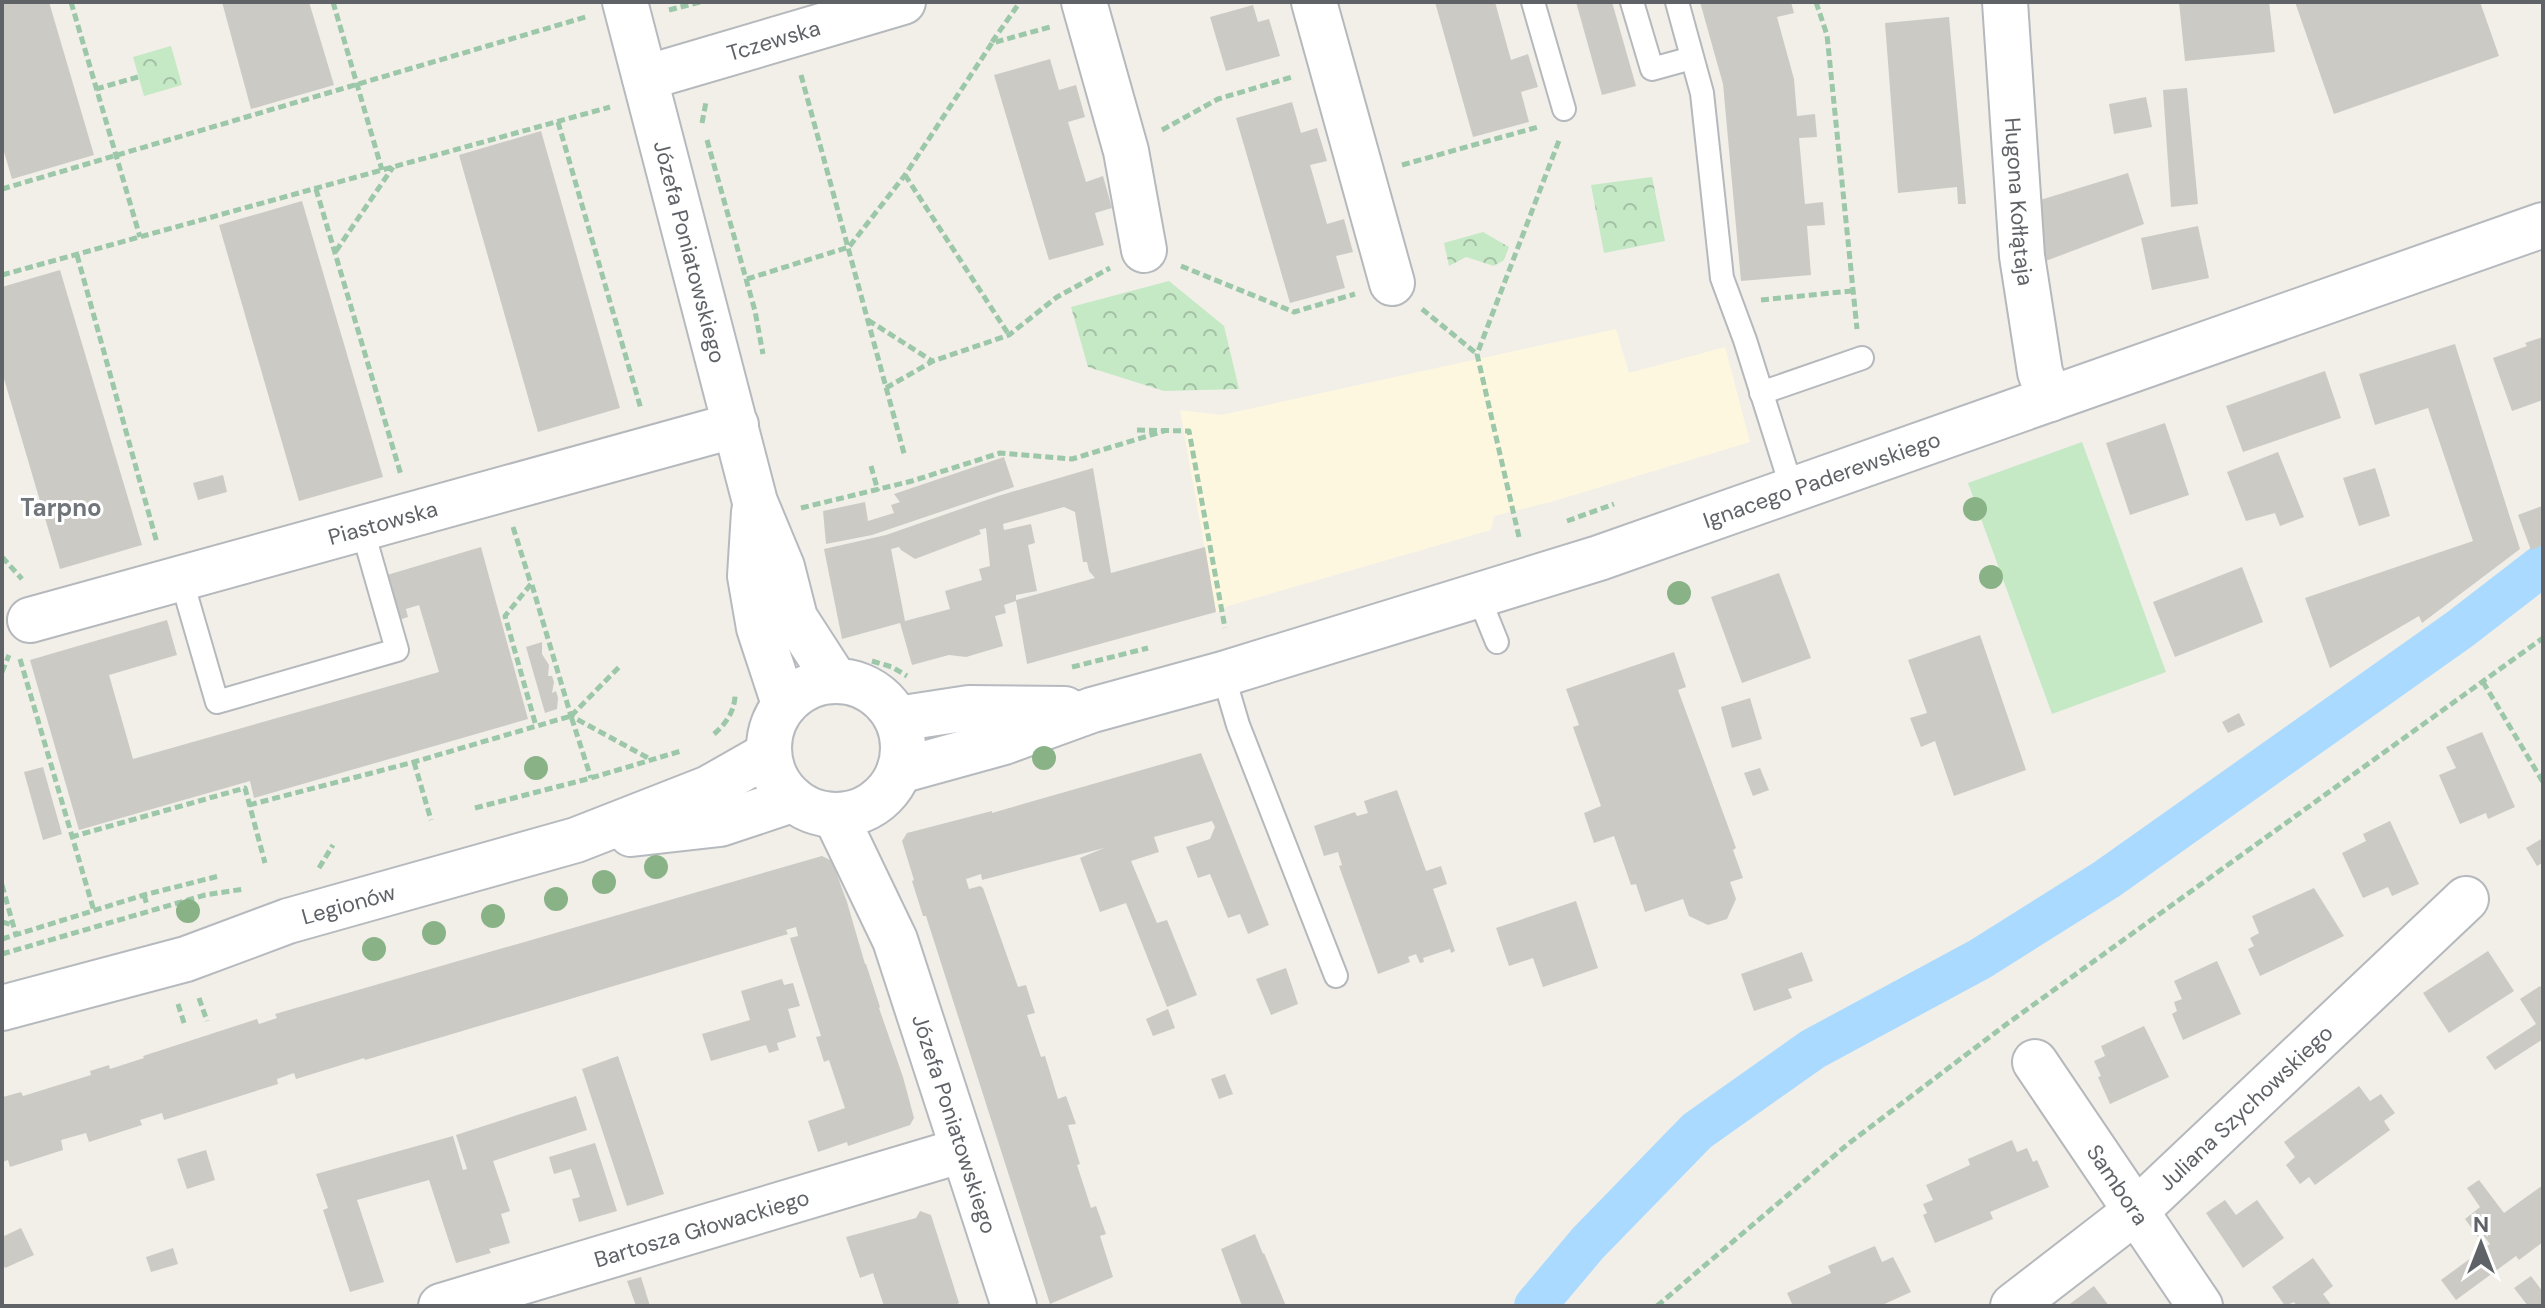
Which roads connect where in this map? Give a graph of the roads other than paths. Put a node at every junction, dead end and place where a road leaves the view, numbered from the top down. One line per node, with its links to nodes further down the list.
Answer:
1 (903, 2): 10 (street, Tczewska)
2 (1314, 2): 14 (street)
3 (1533, 2): 11 (lane)
4 (1632, 2): 9 (lane)
5 (1677, 2): 9 (lane)
6 (2005, 2): 17 (street, Hugona Kołłątaja)
7 (1086, 9): 13 (street)
8 (627, 10): 10 (street, Józefa Poniatowskiego)
9 (1692, 58): 16 (lane)
10 (632, 91): 18 (street, Józefa Poniatowskiego)
11 (1566, 114)
12 (2543, 225): 17 (street, Ignacego Paderewskiego)
13 (1144, 250)
14 (1392, 283)
15 (1862, 358): 16 (lane)
16 (1761, 393): 19 (lane)
17 (2050, 399): 19 (street, Ignacego Paderewskiego)
18 (736, 425): 20 (street, Józefa Poniatowskiego); 21 (street, Piastowska)
19 (1792, 489): 23 (street, Ignacego Paderewskiego)
20 (755, 502): 26 (street, Józefa Poniatowskiego); 28 (street, Józefa Poniatowskiego)
21 (362, 528): 22 (street, Piastowska); 22 (lane)
22 (181, 578): 24 (street, Piastowska)
23 (1478, 595): 25 (lane); 27 (street, Ignacego Paderewskiego)
24 (30, 620)
25 (1497, 642)
26 (848, 667): 28 (street); 30 (street)
27 (1223, 674): 29 (street, Ignacego Paderewskiego); 39 (lane)
28 (784, 704): 31 (street)
29 (1092, 710): 30 (street, Ignacego Paderewskiego); 32 (street, Ignacego Paderewskiego)
30 (897, 719): 32 (street)
31 (769, 754): 33 (street); 35 (street, Legionów)
32 (888, 786): 34 (street); 37 (street, Józefa Poniatowskiego)
33 (792, 800): 34 (street); 35 (street, Legionów)
34 (835, 815): 37 (street, Józefa Poniatowskiego)
35 (576, 840): 38 (street, Legionów)
36 (2466, 899): 44 (street, Juliana Szychowskiego)
37 (895, 940): 43 (street, Józefa Poniatowskiego)
38 (124, 976): 40 (street, Legionów); 41 (street, Legionów)
39 (1336, 976)
40 (2, 1008)
41 (2, 1029)
42 (2035, 1062): 44 (street, Sambora)
43 (963, 1150): 45 (street, Bartosza Głowackiego); 46 (street, Józefa Poniatowskiego)
44 (2136, 1211): 47 (street, Juliana Szychowskiego); 48 (street, Sambora)
45 (441, 1306)
46 (1014, 1306)
47 (2013, 1306)
48 (2200, 1306)

